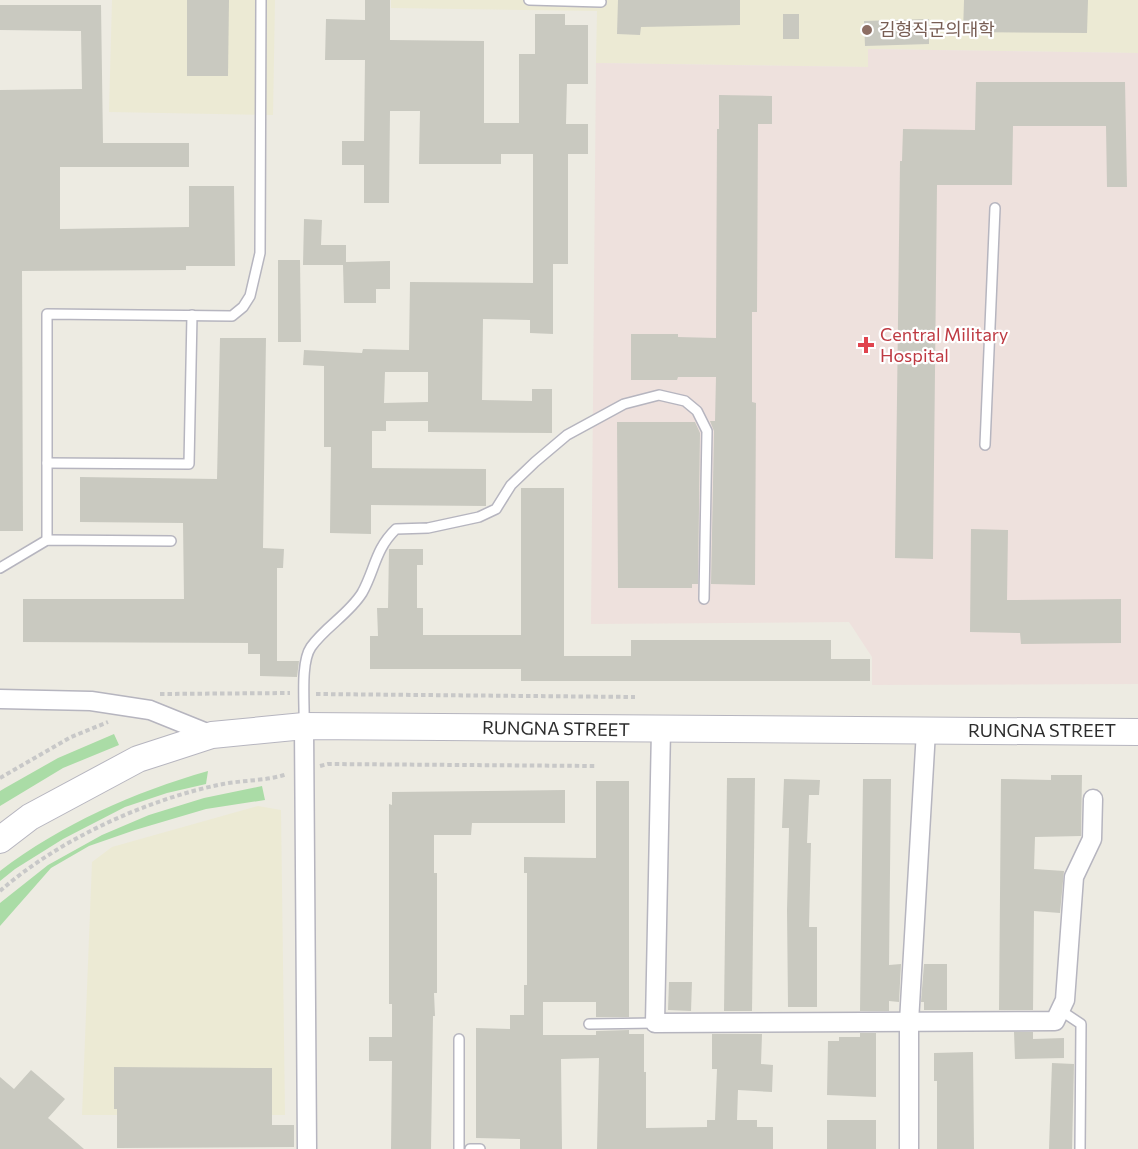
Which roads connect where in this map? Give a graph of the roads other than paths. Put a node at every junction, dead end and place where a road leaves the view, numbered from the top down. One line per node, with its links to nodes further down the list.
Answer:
1 (261, 0): 5 (lane)
2 (529, 0): 3 (lane)
3 (601, 2)
4 (995, 208): 6 (lane)
5 (192, 315): 7 (lane); 7 (lane)
6 (985, 445)
7 (47, 463): 8 (lane)
8 (46, 540): 9 (lane); 10 (lane)
9 (171, 541)
10 (0, 568)
11 (704, 599): 13 (lane)
12 (0, 699): 17 (street)
13 (304, 726): 14 (main road, RUNGNA STREET); 17 (main road, RUNGNA STREET); 25 (street)
14 (661, 730): 15 (main road, RUNGNA STREET); 22 (street)
15 (926, 731): 16 (main road, RUNGNA STREET); 21 (street)
16 (1138, 732)
17 (212, 735): 19 (main road, RUNGNA STREET)
18 (1093, 799): 20 (street)
19 (0, 840)
20 (1060, 1010): 21 (street); 30 (lane)
21 (909, 1022): 22 (street); 29 (street)
22 (655, 1023): 23 (lane)
23 (589, 1024)
24 (459, 1039): 26 (lane)
25 (307, 1149)
26 (459, 1149)
27 (470, 1149): 28 (lane)
28 (480, 1149)
29 (909, 1149)
30 (1080, 1149)

